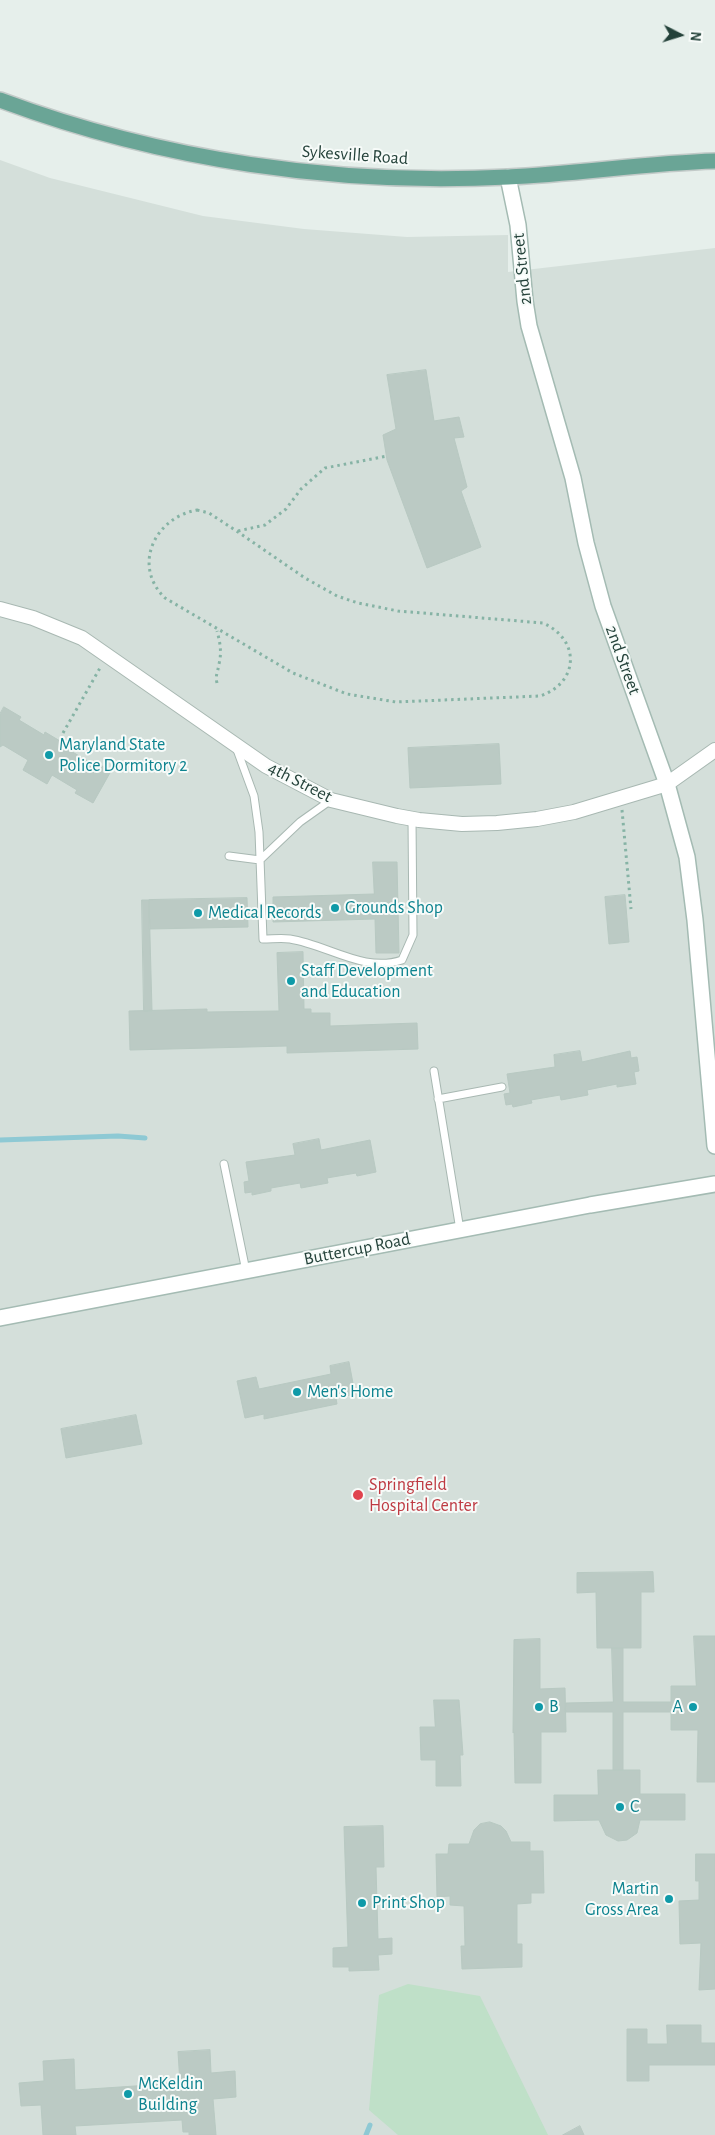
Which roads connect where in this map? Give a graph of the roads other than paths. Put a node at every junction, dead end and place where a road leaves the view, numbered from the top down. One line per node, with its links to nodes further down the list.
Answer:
1 (0, 100): 3 (main road, Sykesville Road)
2 (715, 161): 3 (main road, Sykesville Road)
3 (508, 177): 7 (street, 2nd Street)
4 (0, 609): 5 (street, 4th Street)
5 (235, 744): 8 (street, 4th Street); 11 (lane)
6 (715, 750): 7 (street, 4th Street)
7 (667, 784): 9 (street, 4th Street); 15 (street, 2nd Street)
8 (331, 800): 9 (street, 4th Street); 11 (lane)
9 (412, 819): 11 (lane)
10 (229, 856): 11 (lane)
11 (260, 860)
12 (434, 1071): 14 (lane)
13 (502, 1087): 14 (lane)
14 (438, 1099): 18 (lane)
15 (715, 1146)
16 (224, 1164): 19 (lane)
17 (715, 1184): 18 (street, Buttercup Road)
18 (460, 1230): 19 (street, Buttercup Road)
19 (246, 1271): 20 (street, Buttercup Road)
20 (0, 1318)

